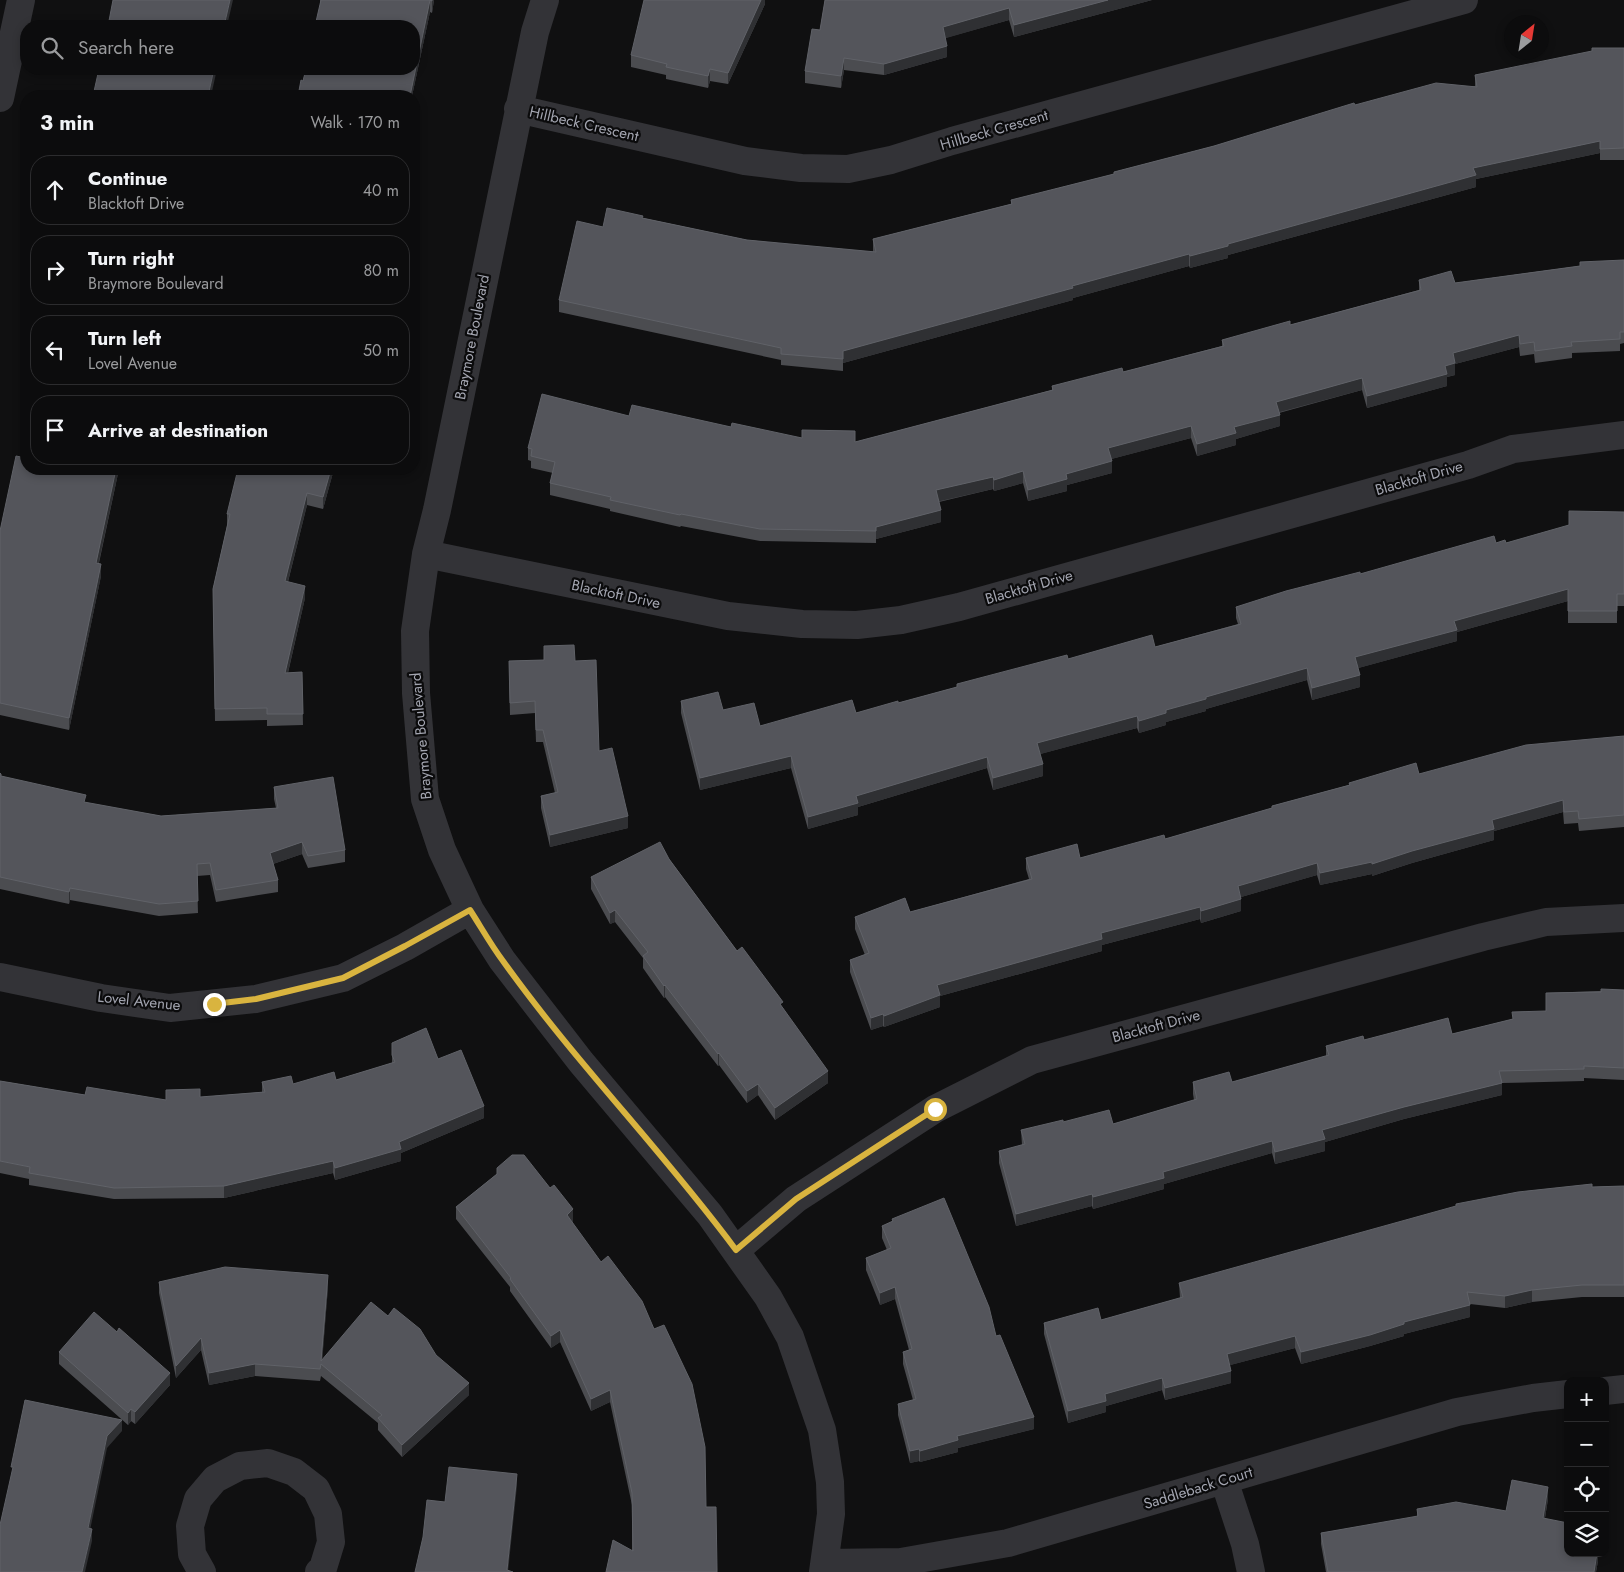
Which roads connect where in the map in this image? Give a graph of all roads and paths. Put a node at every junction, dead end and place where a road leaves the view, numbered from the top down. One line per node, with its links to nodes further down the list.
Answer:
1 (545, 0): 5 (street, Braymore Boulevard)
2 (1464, 0): 5 (street, Hillbeck Crescent)
3 (13, 11): 4 (street)
4 (0, 98)
5 (518, 109): 7 (street, Braymore Boulevard)
6 (1624, 435): 7 (street, Blacktoft Drive)
7 (426, 554): 8 (street, Braymore Boulevard)
8 (470, 910): 10 (street, Lovel Avenue); 11 (street, Braymore Boulevard)
9 (1624, 918): 11 (street, Blacktoft Drive)
10 (0, 977)
11 (736, 1250): 16 (street, Braymore Boulevard)
12 (1624, 1389): 13 (street)
13 (1609, 1391)
14 (1564, 1394): 15 (street, Saddleback Court)
15 (1224, 1480): 16 (street, Saddleback Court); 19 (street)
16 (824, 1568)
17 (202, 1572): 18 (street)
18 (319, 1572)
19 (1251, 1572)

